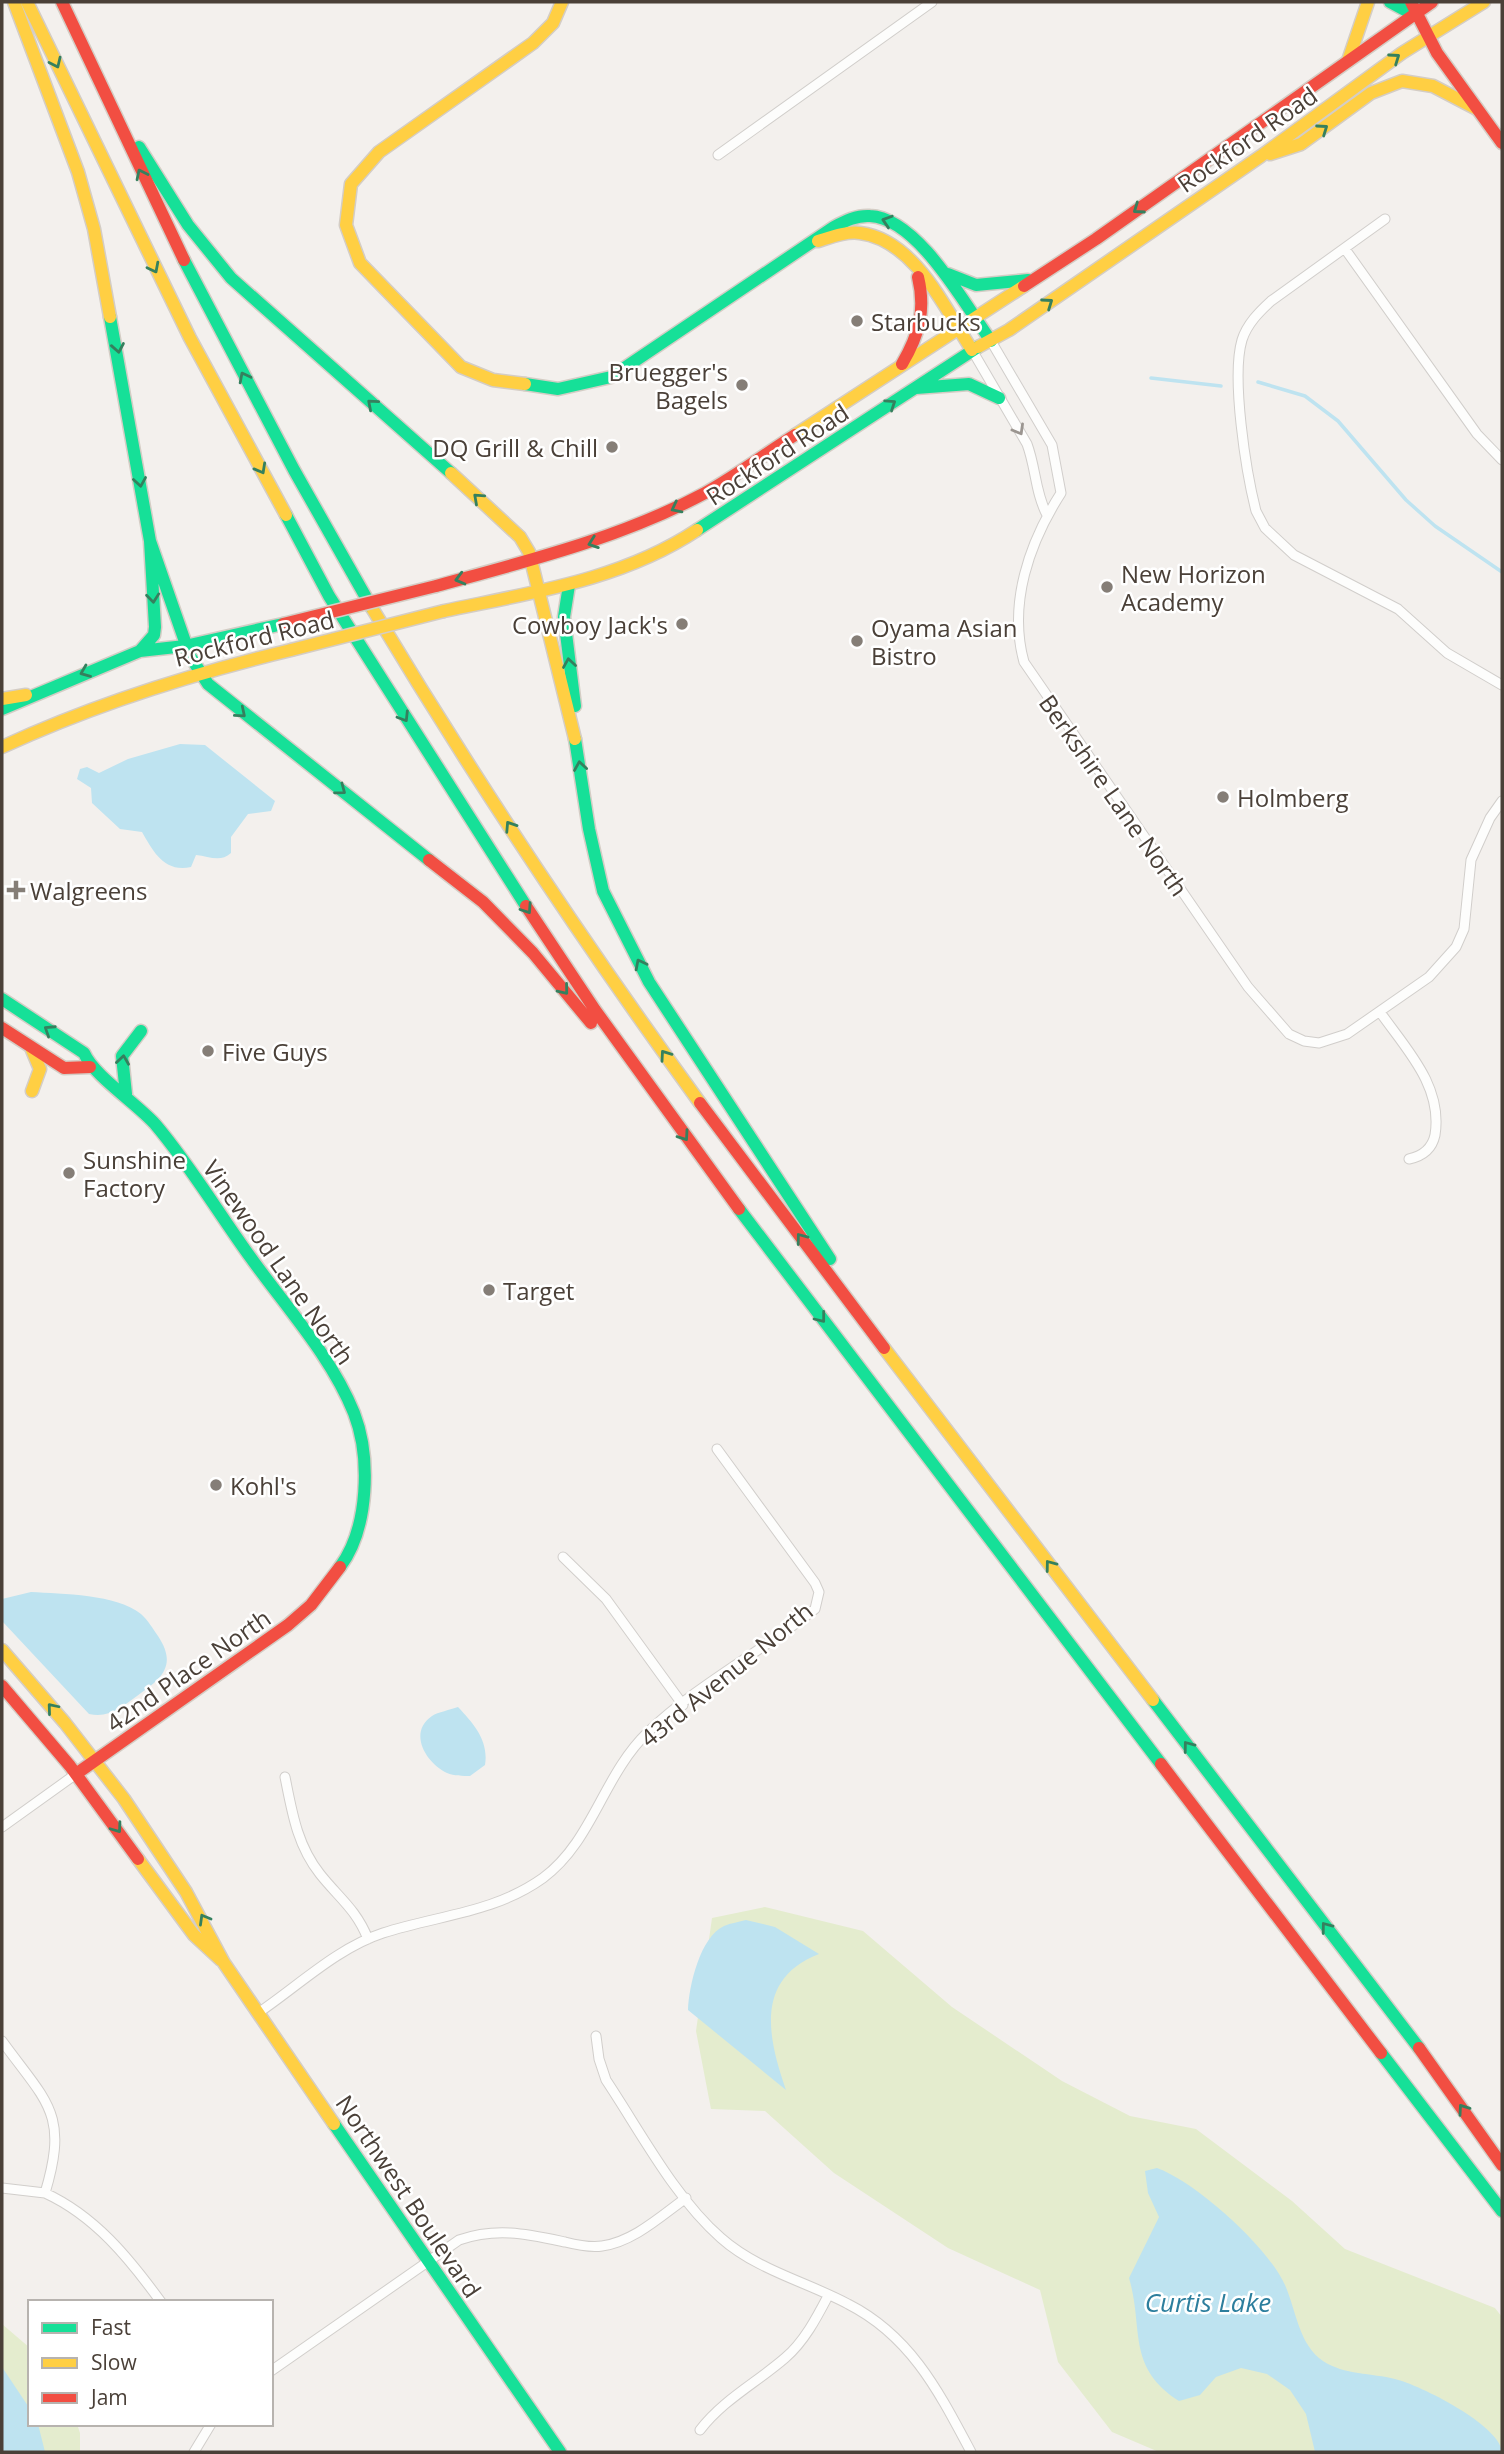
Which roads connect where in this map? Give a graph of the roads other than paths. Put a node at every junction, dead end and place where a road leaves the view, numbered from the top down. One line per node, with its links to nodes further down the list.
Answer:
1 (14, 2): 33 (main road, one-way to 33)
2 (27, 2): 55 (main road, one-way to 55)
3 (62, 2): 13 (main road)
4 (562, 2): 19 (main road)
5 (932, 2): 16 (street)
6 (1368, 2): 12 (main road)
7 (1390, 2): 10 (main road)
8 (1432, 2): 10 (main road, Rockford Road)
9 (1484, 2): 11 (main road, Rockford Road)
10 (1413, 8): 11 (main road); 12 (main road, Rockford Road)
11 (1430, 38): 14 (main road); 17 (main road, Rockford Road, one-way to 11)
12 (1348, 61): 23 (main road, Rockford Road, one-way to 23)
13 (100, 86): 34 (main road, one-way to 13); 57 (main road, one-way to 13)
14 (1477, 109): 15 (main road); 17 (main road, one-way to 14)
15 (1502, 143)
16 (718, 155)
17 (1261, 156): 26 (main road, Rockford Road, one-way to 17)
18 (1385, 219): 20 (street)
19 (814, 242): 21 (main road, one-way to 19); 22 (main road)
20 (1345, 249): 31 (street); 40 (street)
21 (937, 265): 23 (main road); 24 (main road)
22 (916, 267): 25 (main road); 28 (main road)
23 (1037, 278): 24 (main road, Rockford Road)
24 (975, 318): 25 (main road, Rockford Road); 26 (main road)
25 (958, 329): 27 (main road); 28 (main road, Rockford Road)
26 (991, 341): 27 (main road, Rockford Road); 32 (street, Berkshire Lane North)
27 (972, 350): 29 (main road, Rockford Road); 30 (street)
28 (900, 368): 34 (main road, Rockford Road, one-way to 34)
29 (915, 388): 30 (main road); 35 (main road, Rockford Road, one-way to 29)
30 (999, 398): 32 (street, one-way to 32)
31 (1502, 460)
32 (1047, 515): 48 (street, Berkshire Lane North)
33 (150, 541): 37 (main road); 38 (main road, one-way to 38)
34 (531, 561): 36 (main road); 37 (main road, Rockford Road, one-way to 37, bridge)
35 (569, 585): 36 (main road, Rockford Road); 44 (main road, one-way to 35)
36 (538, 590): 39 (main road, Rockford Road, bridge); 44 (main road)
37 (185, 646): 38 (main road, Rockford Road); 39 (main road)
38 (140, 651): 41 (main road, Rockford Road, one-way to 41)
39 (200, 672): 45 (main road, Rockford Road); 55 (main road, one-way to 55)
40 (1502, 685)
41 (30, 695): 42 (main road); 43 (main road, Rockford Road)
42 (2, 699)
43 (2, 709)
44 (574, 730): 57 (main road, one-way to 44)
45 (2, 747)
46 (1502, 801): 48 (street)
47 (2, 999): 52 (main road, Vinewood Lane North, one-way to 47)
48 (1380, 1012): 56 (street)
49 (2, 1028): 51 (main road)
50 (141, 1031): 54 (main road, one-way to 50)
51 (29, 1047): 52 (main road); 53 (main road)
52 (90, 1067): 54 (main road, Vinewood Lane North)
53 (32, 1091)
54 (126, 1094): 59 (main road, Vinewood Lane North)
55 (667, 1112): 77 (main road, one-way to 77)
56 (1409, 1159)
57 (842, 1292): 73 (main road, one-way to 57)
58 (717, 1449): 63 (street, 43rd Avenue North)
59 (362, 1515): 64 (main road, 42nd Place North)
60 (564, 1557): 63 (street)
61 (2, 1650): 64 (main road, Northwest Boulevard, one-way to 61)
62 (2, 1686): 65 (main road, Northwest Boulevard)
63 (683, 1705): 68 (street, 43rd Avenue North)
64 (96, 1760): 65 (main road, 42nd Place North); 69 (main road, Northwest Boulevard, one-way to 64)
65 (76, 1774): 67 (street, 42nd Place North); 69 (main road, Northwest Boulevard, one-way to 69)
66 (285, 1777): 68 (street)
67 (2, 1826)
68 (368, 1939): 70 (street, 43rd Avenue North)
69 (224, 1963): 70 (main road, Northwest Boulevard)
70 (258, 2013): 78 (main road, Northwest Boulevard)
71 (596, 2036): 76 (street)
72 (2, 2041): 75 (street)
73 (1502, 2165)
74 (2, 2189): 75 (street)
75 (45, 2193): 80 (street)
76 (686, 2198): 78 (street); 79 (street)
77 (1502, 2211)
78 (427, 2260): 81 (street); 85 (main road, Northwest Boulevard)
79 (828, 2296): 83 (street); 86 (street)
80 (159, 2300)
81 (273, 2370)
82 (210, 2426): 84 (street)
83 (699, 2430)
84 (194, 2452)
85 (560, 2452)
86 (971, 2452)

